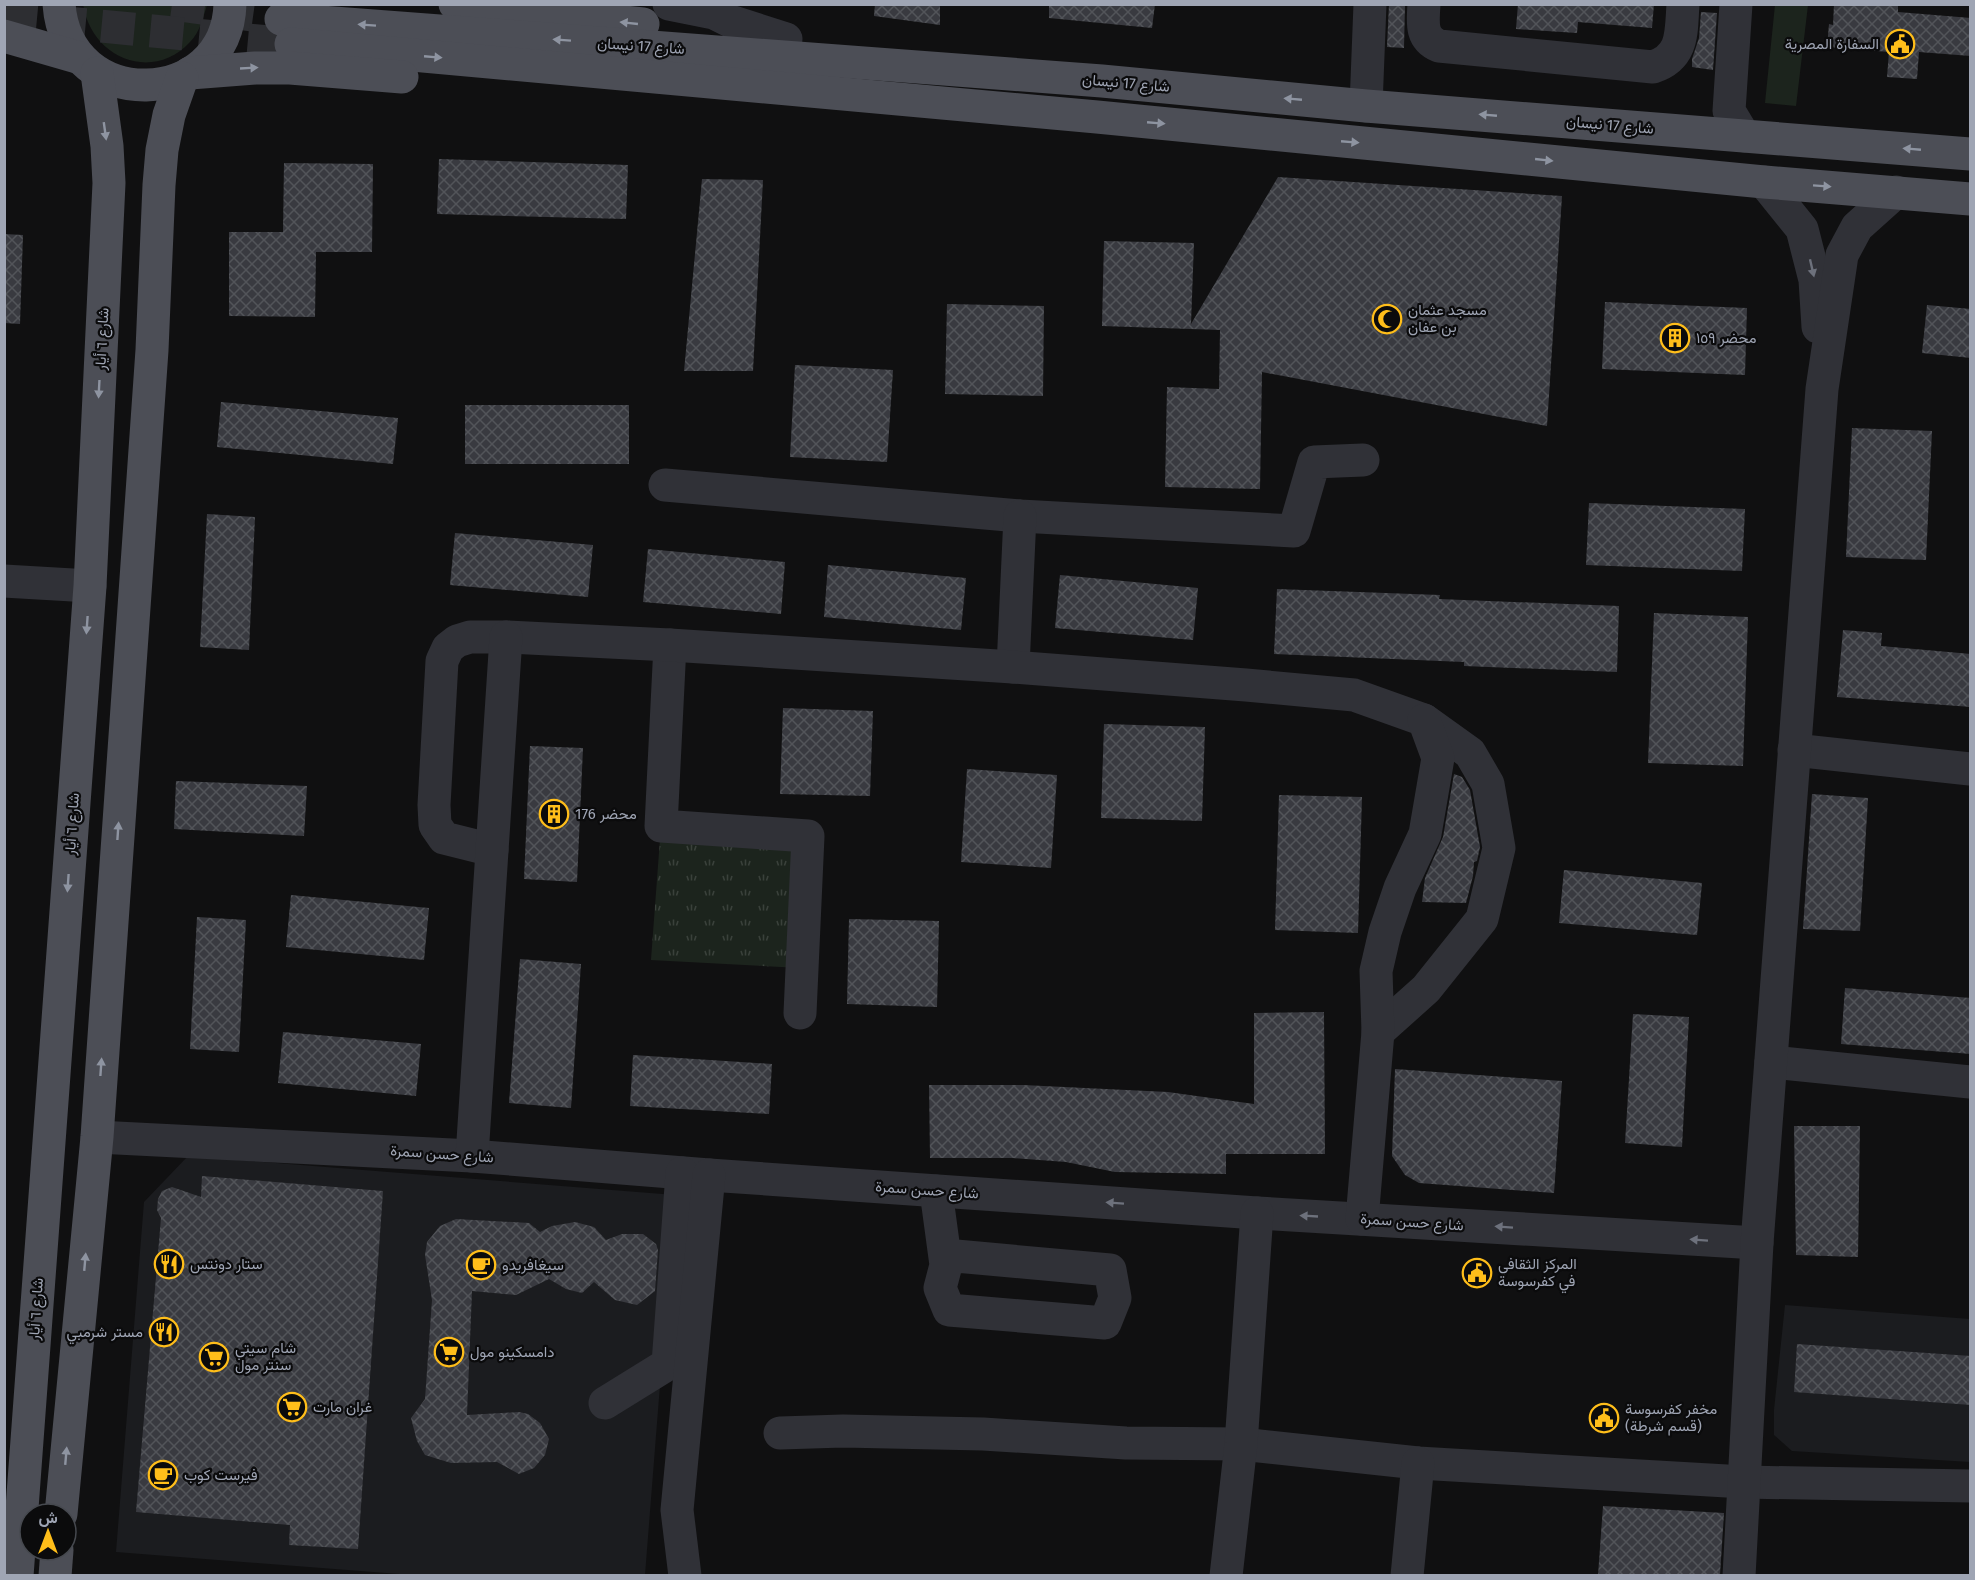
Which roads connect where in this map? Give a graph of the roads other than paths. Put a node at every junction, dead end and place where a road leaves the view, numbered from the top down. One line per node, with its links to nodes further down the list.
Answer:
1 (59, 4): 12 (main road)
2 (230, 4): 13 (main road)
3 (456, 4): 11 (main road, one-way to 3)
4 (1371, 4): 15 (street)
5 (1424, 4): 6 (street)
6 (1683, 4)
7 (1736, 4): 17 (street)
8 (1758, 4): 17 (street)
9 (675, 5): 11 (street)
10 (4, 36): 12 (main road)
11 (786, 39): 14 (main road)
12 (89, 66): 13 (main road); 22 (main road, شارع ٦ أيار, one-way to 22)
13 (186, 76): 16 (main road, one-way to 16); 23 (main road)
14 (1102, 81): 15 (main road, شارع 17 نيسان, one-way to 14); 16 (main road, شارع 17 نيسان, one-way to 16)
15 (1366, 106): 17 (main road, شارع 17 نيسان, one-way to 15)
16 (1098, 117): 19 (main road, شارع 17 نيسان, one-way to 19)
17 (1736, 123): 18 (main road, شارع 17 نيسان, one-way to 17)
18 (1971, 154)
19 (1764, 182): 20 (main road, شارع 17 نيسان, one-way to 20); 24 (street, one-way to 24)
20 (1896, 192): 21 (main road, شارع 17 نيسان); 24 (street)
21 (1971, 199)
22 (101, 345): 23 (main road); 29 (main road, شارع ٦ أيار, one-way to 29)
23 (152, 350): 41 (main road, one-way to 23)
24 (1822, 389): 34 (street)
25 (1363, 460): 27 (street)
26 (665, 484): 27 (street)
27 (1020, 516): 32 (street)
28 (4, 580): 29 (street)
29 (90, 586): 56 (main road, شارع ٦ أيار, one-way to 56)
30 (506, 637): 31 (street); 36 (street); 36 (street)
31 (670, 645): 32 (street); 37 (street)
32 (1013, 667): 33 (street)
33 (1424, 720): 38 (street); 38 (street)
34 (1794, 750): 35 (street); 39 (street)
35 (1971, 769)
36 (492, 850): 42 (street)
37 (800, 1013)
38 (1377, 1032): 46 (street)
39 (1771, 1062): 40 (street); 47 (street)
40 (1971, 1082)
41 (96, 1137): 42 (street, شارع حسن سمرة); 55 (main road, one-way to 41)
42 (472, 1156): 43 (street, شارع حسن سمرة)
43 (696, 1174): 44 (street, شارع حسن سمرة); 49 (street); 57 (street)
44 (936, 1191): 45 (street, شارع حسن سمرة, one-way to 44); 48 (street)
45 (1257, 1213): 46 (street, شارع حسن سمرة, one-way to 45); 51 (street)
46 (1362, 1219): 47 (street, شارع حسن سمرة, one-way to 46)
47 (1757, 1243): 53 (street)
48 (945, 1255): 48 (street)
49 (605, 1403)
50 (780, 1433): 51 (street)
51 (1240, 1444): 52 (street); 58 (street)
52 (1418, 1463): 53 (street); 59 (street)
53 (1744, 1482): 54 (street); 60 (street)
54 (1971, 1486)
55 (62, 1502)
56 (17, 1575)
57 (685, 1575)
58 (1226, 1575)
59 (1407, 1575)
60 (1739, 1575)

